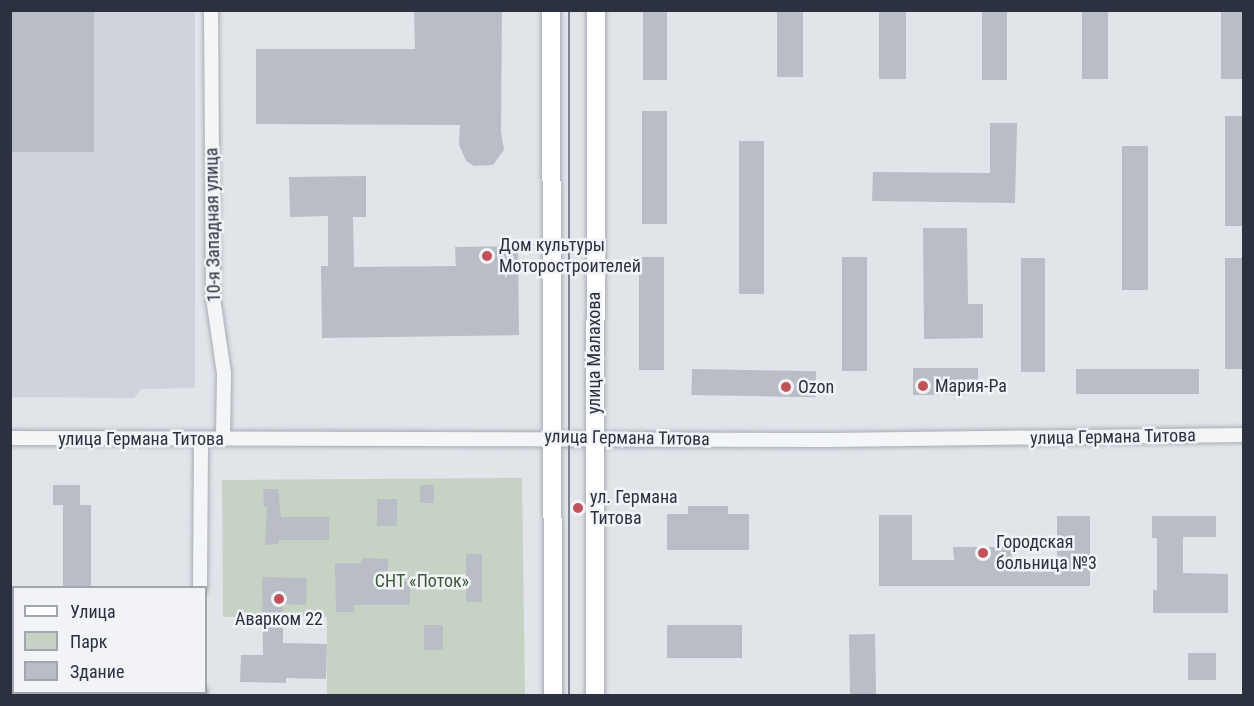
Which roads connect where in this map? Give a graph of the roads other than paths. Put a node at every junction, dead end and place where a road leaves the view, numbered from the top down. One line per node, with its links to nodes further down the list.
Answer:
1 (211, 10): 9 (street, 10-я Западная улица)
2 (551, 10): 5 (main road)
3 (596, 10): 7 (main road, улица Малахова)
4 (1244, 435): 7 (street, улица Германа Титова)
5 (553, 437): 7 (street, улица Германа Титова); 9 (street, улица Германа Титова); 11 (main road)
6 (10, 438): 8 (street, улица Германа Титова)
7 (594, 438): 12 (main road, улица Малахова)
8 (201, 439): 9 (street, улица Германа Титова); 10 (street)
9 (223, 439)
10 (200, 586)
11 (553, 696)
12 (595, 696)

